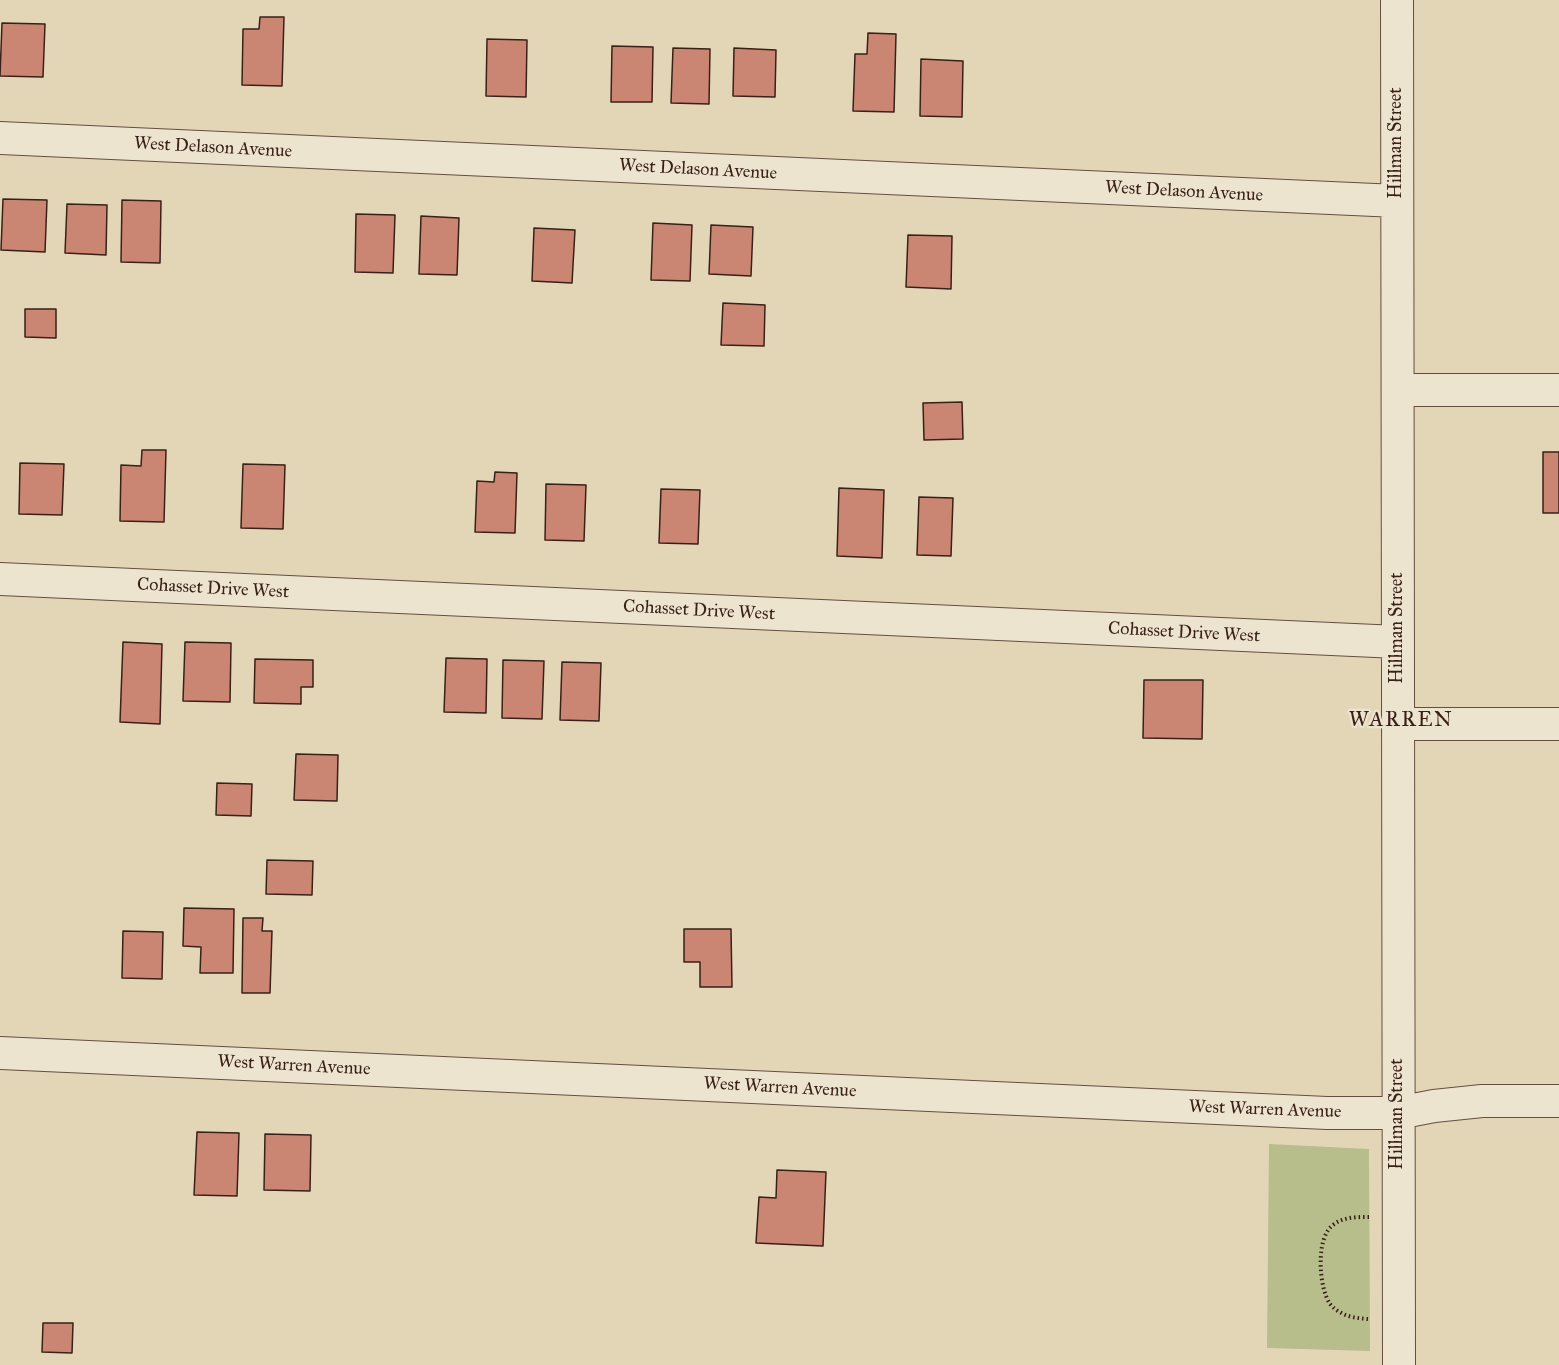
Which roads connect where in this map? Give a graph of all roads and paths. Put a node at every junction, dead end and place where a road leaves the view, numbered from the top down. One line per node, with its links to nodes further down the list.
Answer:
1 (1397, 0): 3 (street, Hillman Street)
2 (0, 138): 3 (street, West Delason Avenue)
3 (1397, 201): 4 (street, Hillman Street)
4 (1398, 390): 5 (street); 7 (street, Hillman Street)
5 (1559, 390)
6 (0, 579): 7 (street, Cohasset Drive West)
7 (1398, 642): 8 (street, Hillman Street)
8 (1398, 724): 9 (street); 12 (street, Hillman Street)
9 (1559, 724)
10 (0, 1053): 12 (street, West Warren Avenue)
11 (1559, 1101): 12 (street, West Warren Avenue)
12 (1398, 1113): 15 (street, Hillman Street)
13 (1369, 1217): 14 (path)
14 (1370, 1319)
15 (1399, 1365)

